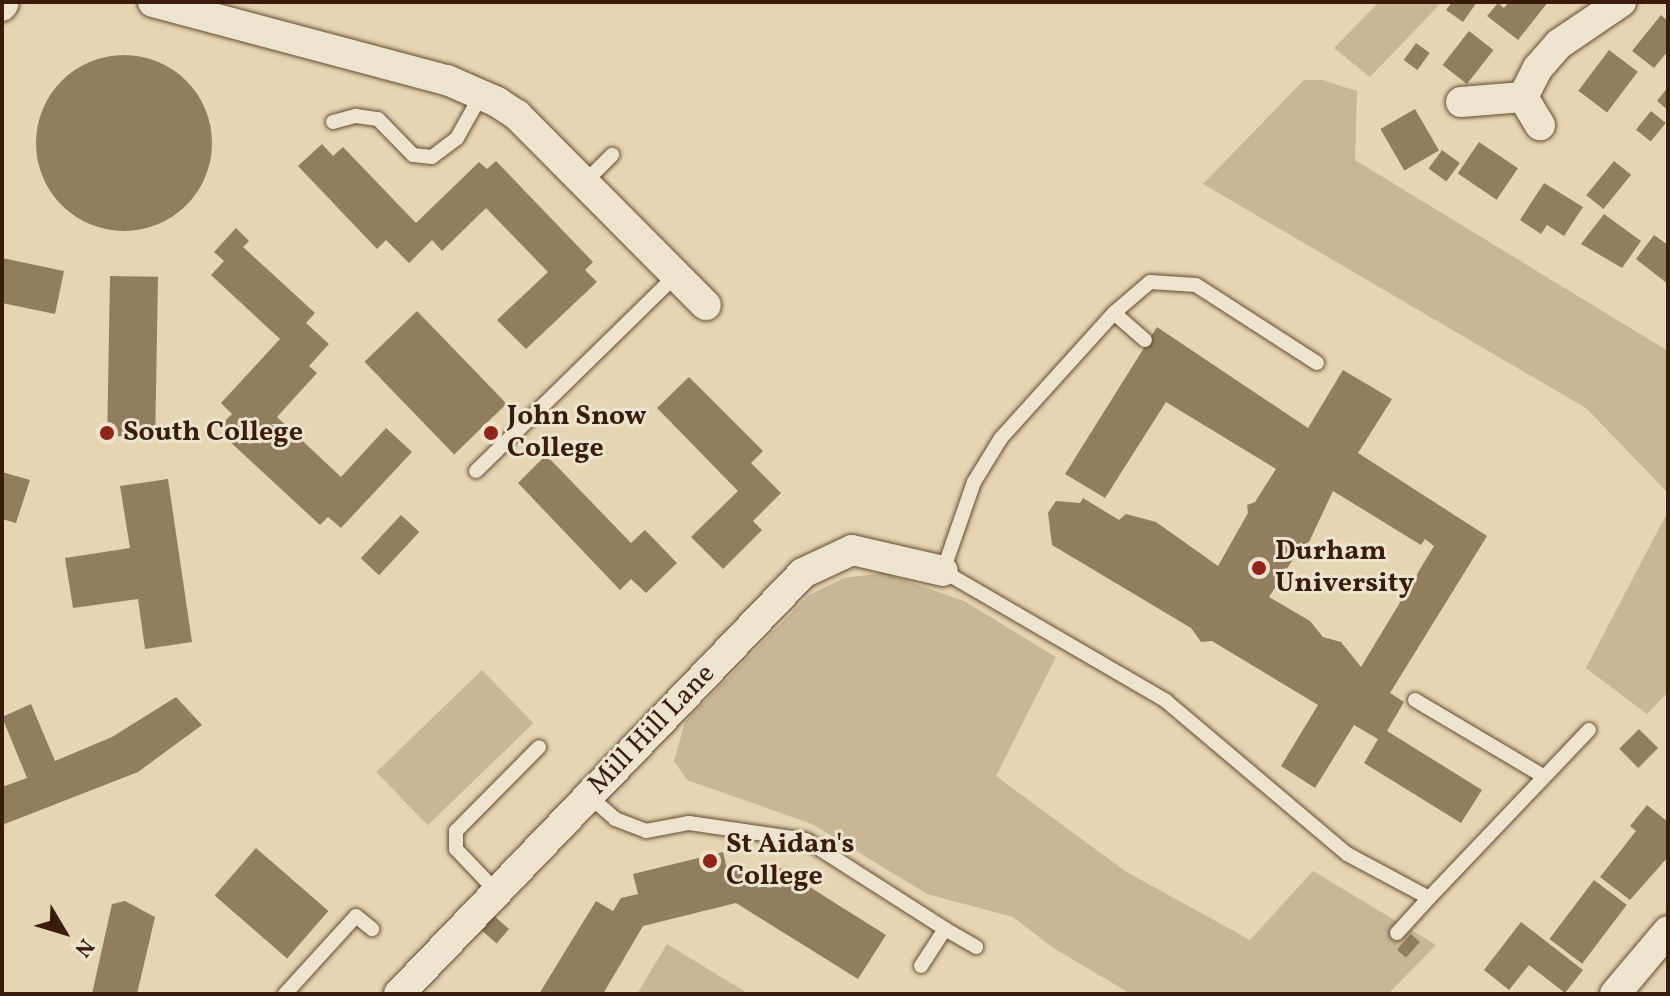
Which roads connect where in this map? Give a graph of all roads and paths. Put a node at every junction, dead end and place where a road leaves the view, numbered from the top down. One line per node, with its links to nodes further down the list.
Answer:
1 (153, 2): 3 (street)
2 (1621, 2): 4 (street)
3 (481, 95): 6 (lane); 9 (street)
4 (1523, 97): 5 (street); 7 (street)
5 (1461, 102)
6 (333, 122)
7 (1540, 125)
8 (612, 155): 9 (lane)
9 (584, 184): 10 (street)
10 (676, 275): 11 (street); 15 (lane)
11 (706, 305)
12 (1114, 313): 13 (lane); 14 (lane); 16 (lane)
13 (1145, 340)
14 (1317, 363)
15 (476, 471)
16 (943, 571): 21 (street, Mill Hill Lane); 23 (lane)
17 (1415, 700): 20 (lane)
18 (1589, 730): 20 (lane)
19 (539, 747): 22 (lane)
20 (1543, 776): 23 (lane)
21 (589, 796): 22 (street, Mill Hill Lane); 25 (lane)
22 (496, 891): 31 (street, Mill Hill Lane)
23 (1429, 898): 27 (lane)
24 (372, 929): 30 (lane)
25 (945, 929): 28 (lane); 29 (lane)
26 (1668, 931): 32 (street)
27 (1397, 933)
28 (976, 947)
29 (921, 966)
30 (285, 994)
31 (400, 994)
32 (1615, 994)

